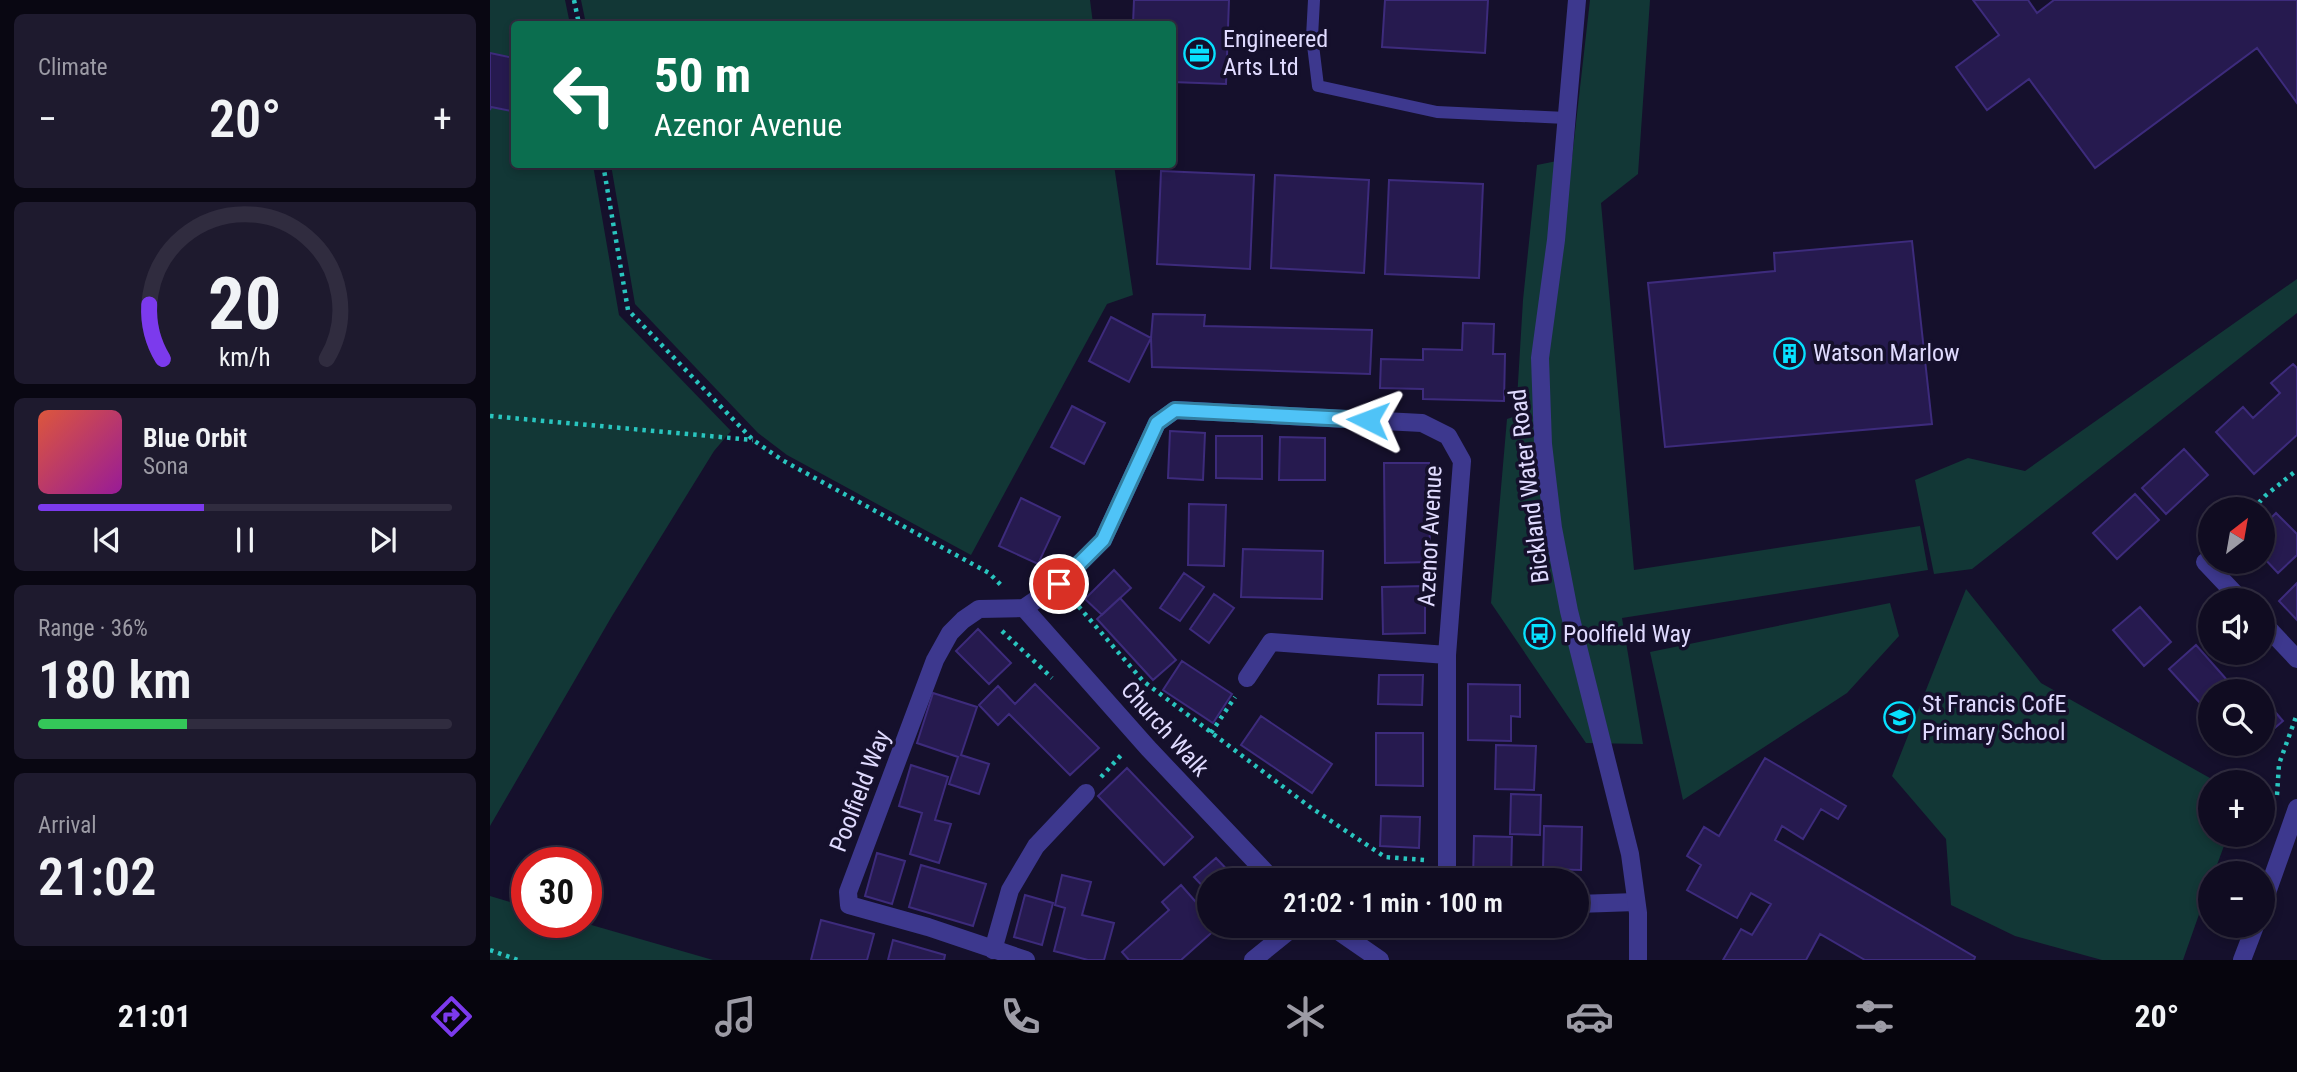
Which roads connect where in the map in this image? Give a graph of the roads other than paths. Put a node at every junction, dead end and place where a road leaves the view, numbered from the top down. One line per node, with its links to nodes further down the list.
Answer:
1 (1314, 0): 3 (lane)
2 (1577, 0): 3 (street, Bickland Water Road)
3 (1566, 118): 16 (street, Bickland Water Road)
4 (2216, 574): 5 (street)
5 (2229, 588)
6 (1024, 608): 8 (street, Azenor Avenue); 13 (street, Church Walk); 21 (street, Poolfield Way)
7 (2275, 636): 9 (street)
8 (1447, 655): 10 (street); 14 (street, Azenor Avenue)
9 (2297, 659)
10 (1247, 678)
11 (1086, 793): 21 (street)
12 (2297, 808): 15 (street)
13 (1262, 868)
14 (1446, 868)
15 (2275, 870)
16 (1636, 902): 17 (street); 25 (street, Bickland Water Road)
17 (1589, 904)
18 (1280, 938): 23 (street)
19 (1348, 938): 24 (street)
20 (2250, 938): 26 (street)
21 (993, 950): 22 (street, Poolfield Way)
22 (1026, 960)
23 (1253, 960)
24 (1380, 960)
25 (1638, 960)
26 (2242, 960)

